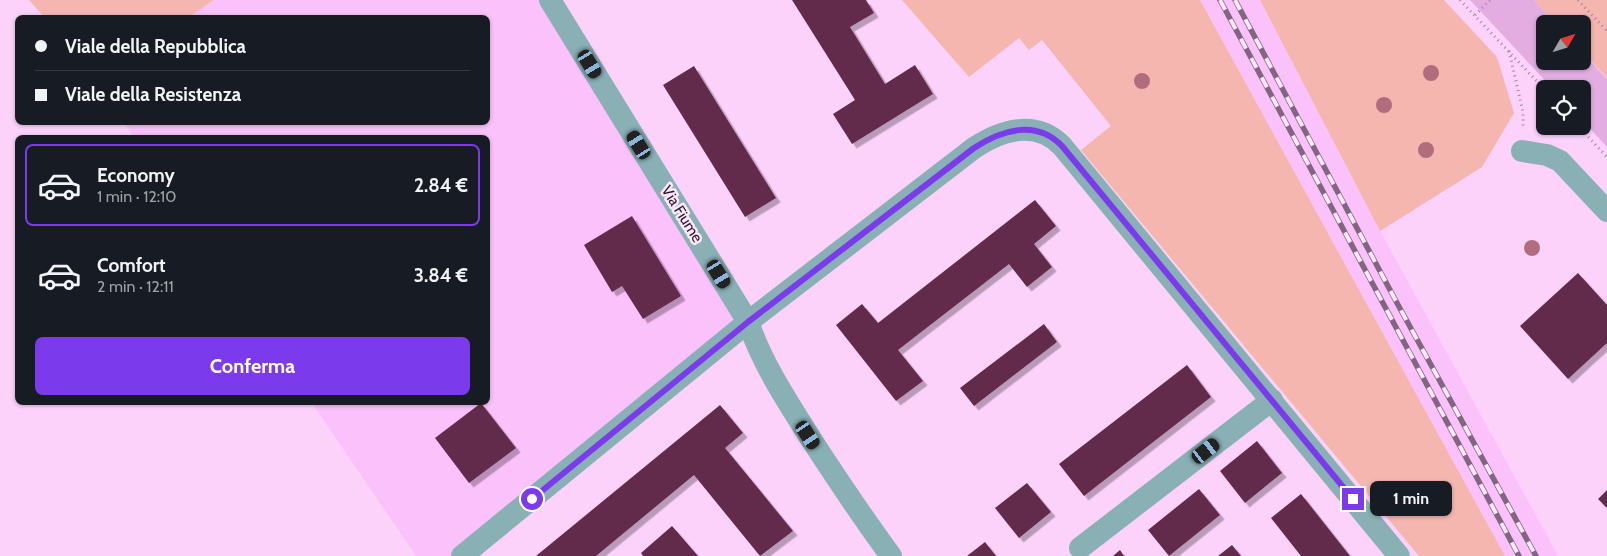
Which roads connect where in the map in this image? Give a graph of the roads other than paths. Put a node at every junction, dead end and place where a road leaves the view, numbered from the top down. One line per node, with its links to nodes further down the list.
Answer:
1 (550, 0): 4 (street, Via Fiume)
2 (1522, 151): 3 (street)
3 (1607, 211)
4 (748, 322): 5 (street); 7 (street); 8 (street, Via Fiume)
5 (1272, 400): 6 (street); 9 (street)
6 (1080, 548)
7 (462, 556)
8 (891, 556)
9 (1400, 556)

